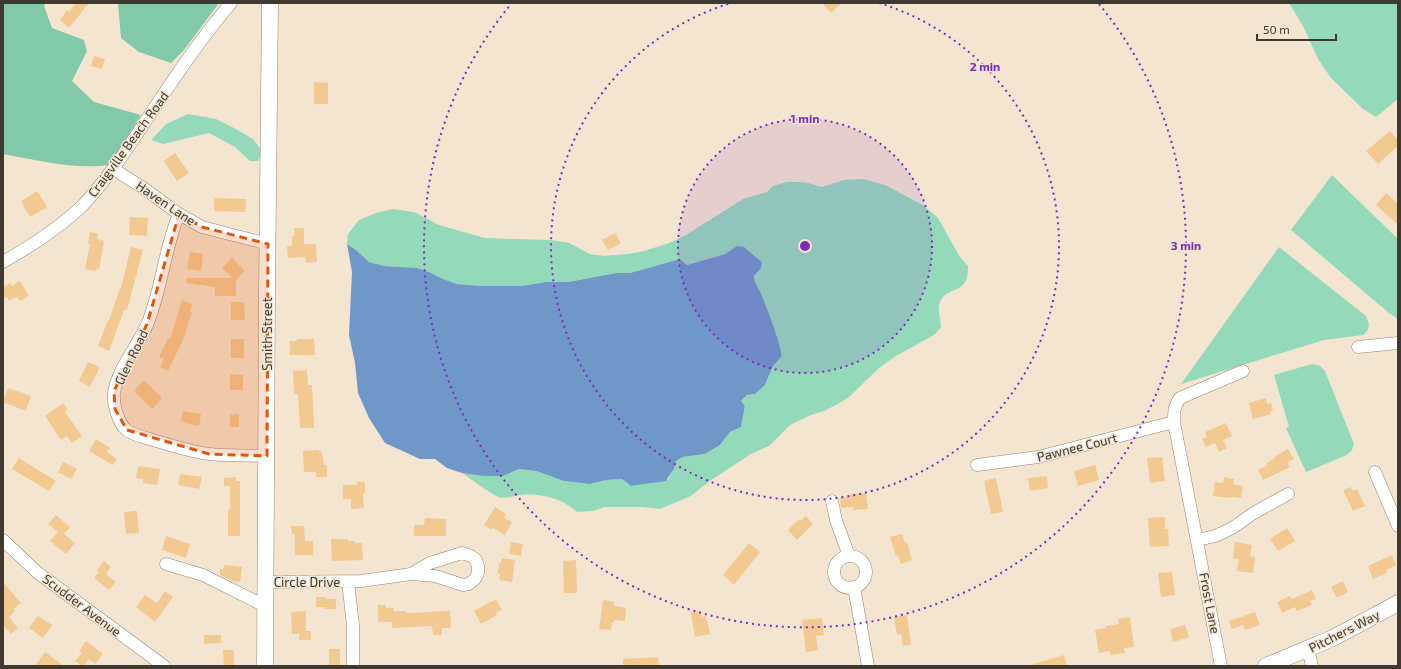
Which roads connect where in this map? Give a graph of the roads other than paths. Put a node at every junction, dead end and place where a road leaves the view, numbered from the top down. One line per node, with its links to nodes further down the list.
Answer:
1 (231, 3): 3 (street, Craigville Beach Road)
2 (270, 3): 5 (main road, Smith Street)
3 (113, 169): 4 (street, Haven Lane); 6 (street, Craigville Beach Road)
4 (179, 214): 5 (street, Haven Lane); 11 (street, Glen Road)
5 (268, 244): 11 (main road, Smith Street)
6 (3, 262)
7 (1398, 343): 8 (street)
8 (1358, 347)
9 (1243, 371): 10 (street)
10 (1174, 422): 12 (street, Pawnee Court); 18 (street, Frost Lane)
11 (267, 456): 22 (main road, Smith Street)
12 (977, 465)
13 (1375, 472): 16 (street)
14 (1288, 494): 18 (street)
15 (832, 501): 19 (street)
16 (1398, 526)
17 (3, 540): 28 (street, Scudder Avenue)
18 (1198, 540): 32 (street, Frost Lane)
19 (849, 556): 24 (street); 24 (street)
20 (166, 564): 26 (street)
21 (412, 574): 21 (street, Circle Drive); 23 (street, Circle Drive)
22 (266, 582): 23 (street, Circle Drive); 26 (main road, Smith Street)
23 (348, 582): 30 (street, Circle Drive)
24 (854, 587): 31 (street)
25 (1398, 603): 27 (main road, Pitchers Way)
26 (265, 606): 29 (main road, Smith Street)
27 (1308, 649): 33 (main road, Pitchers Way); 34 (street)
28 (164, 666)
29 (265, 666)
30 (353, 666)
31 (868, 666)
32 (1222, 666)
33 (1266, 666)
34 (1312, 666)

